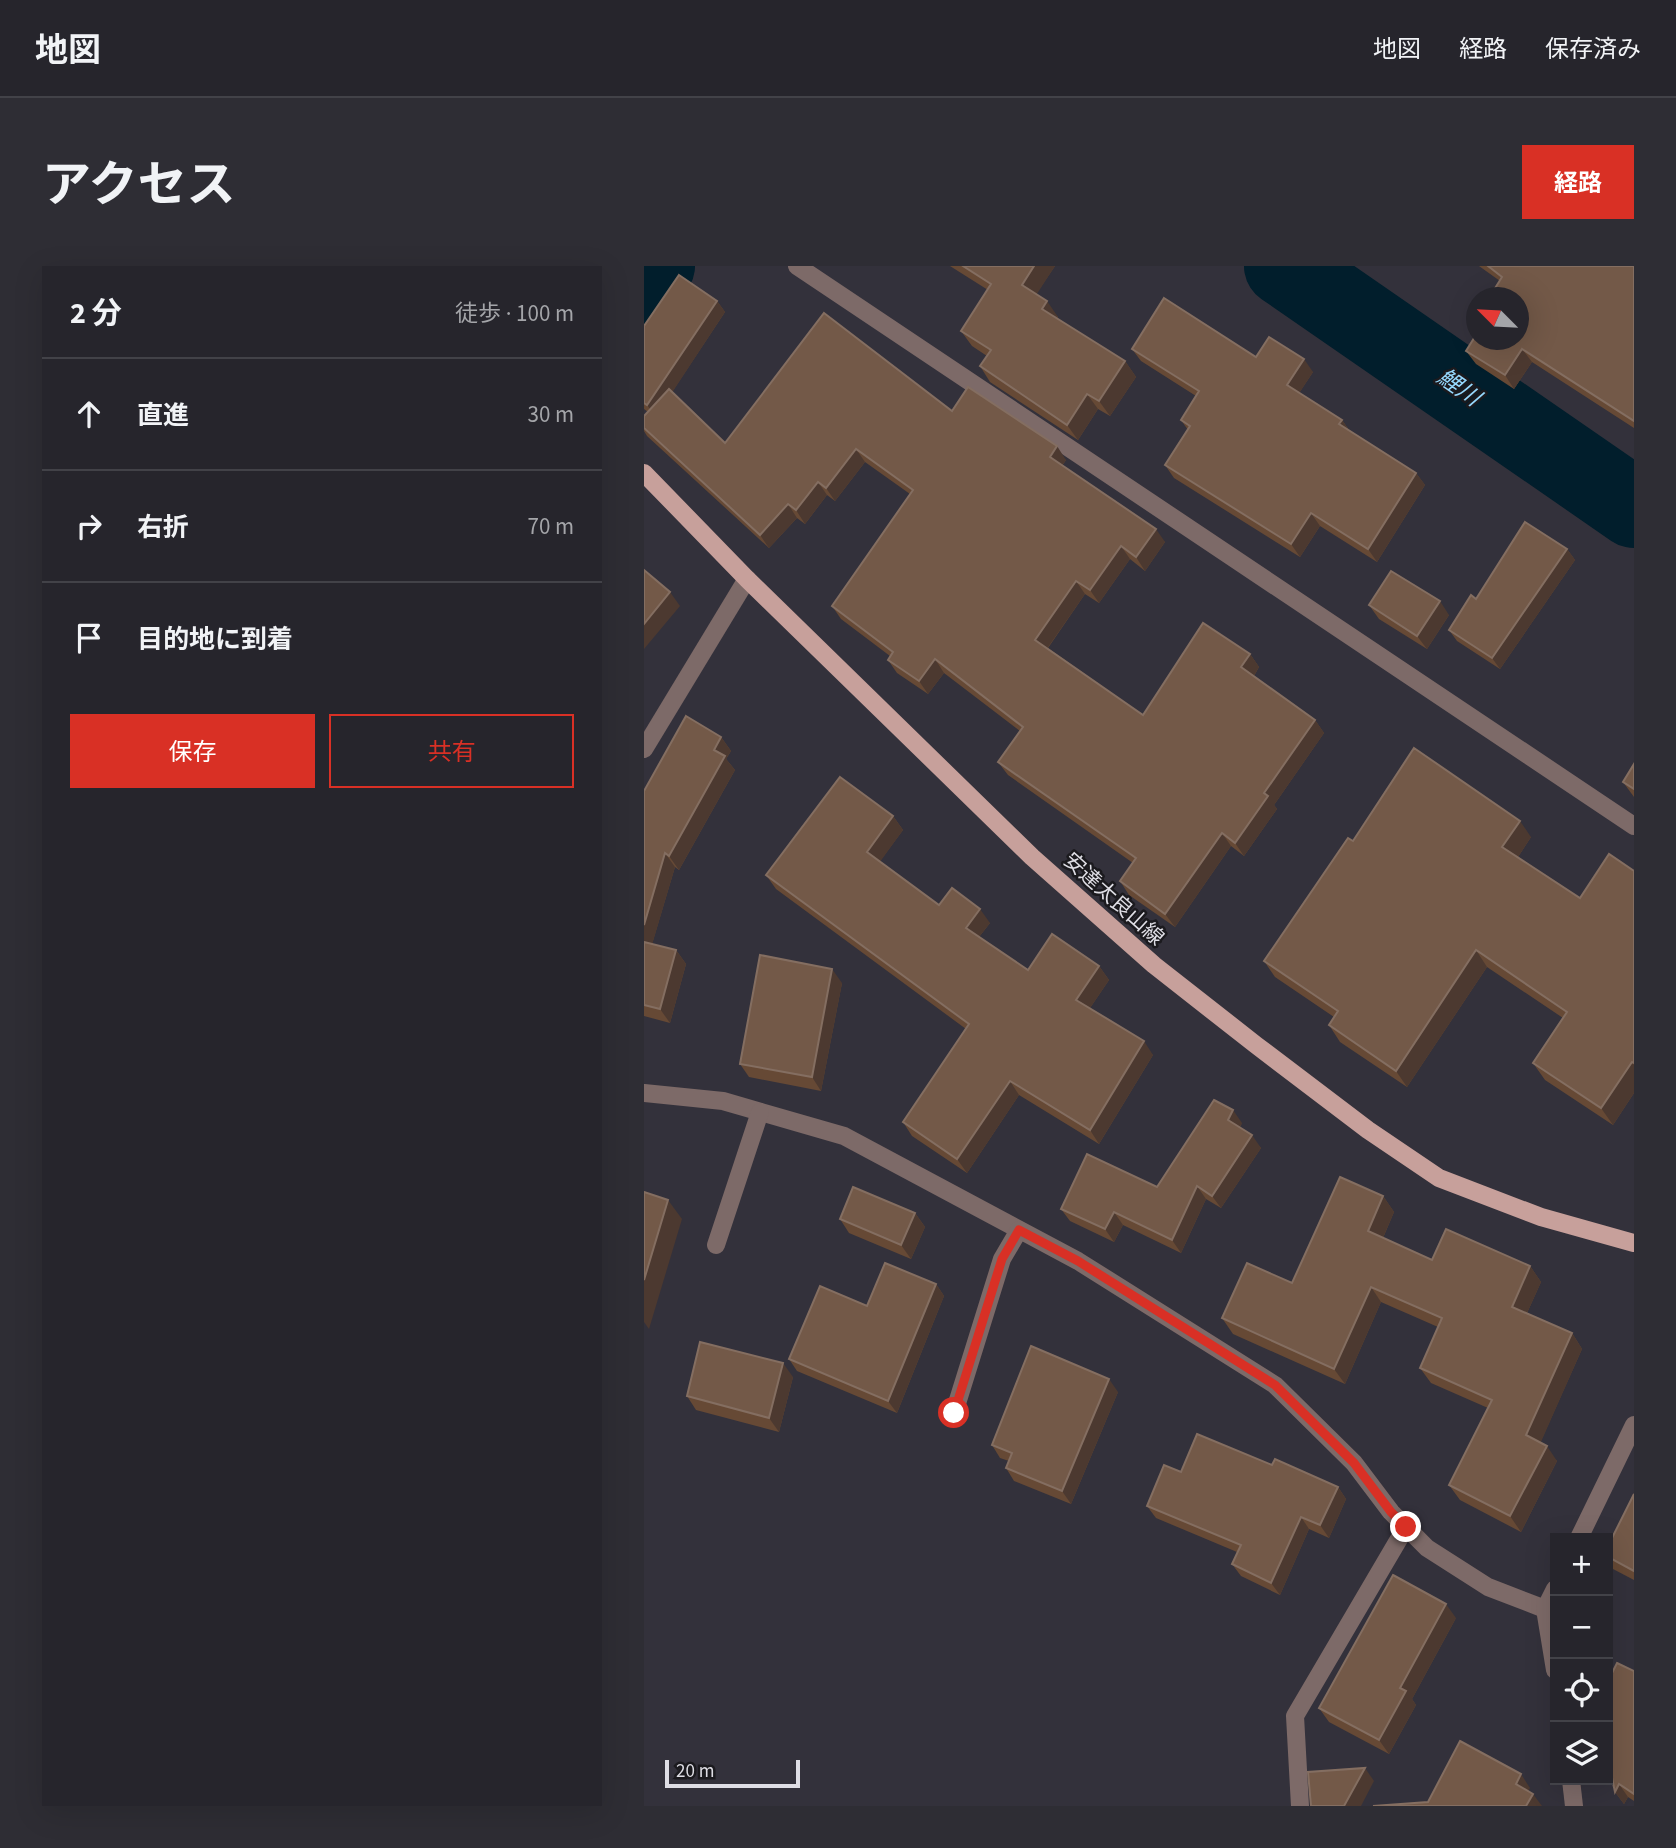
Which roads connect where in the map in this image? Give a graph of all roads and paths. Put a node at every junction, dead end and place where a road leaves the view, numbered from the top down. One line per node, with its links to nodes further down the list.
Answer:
1 (797, 266): 5 (street)
2 (644, 473): 3 (main road, 安達太良山線)
3 (747, 579): 4 (street); 9 (main road, 安達太良山線)
4 (644, 749)
5 (1634, 826)
6 (644, 1093): 7 (street)
7 (760, 1112): 8 (street); 10 (street)
8 (1019, 1230): 11 (street); 13 (street)
9 (1634, 1243)
10 (716, 1245)
11 (954, 1413)
12 (1634, 1425): 14 (street)
13 (1406, 1527): 16 (street); 19 (street)
14 (1582, 1533)
15 (1552, 1596): 16 (street)
16 (1545, 1609): 17 (street)
17 (1553, 1659)
18 (1572, 1785): 20 (street)
19 (1300, 1806)
20 (1574, 1806)

